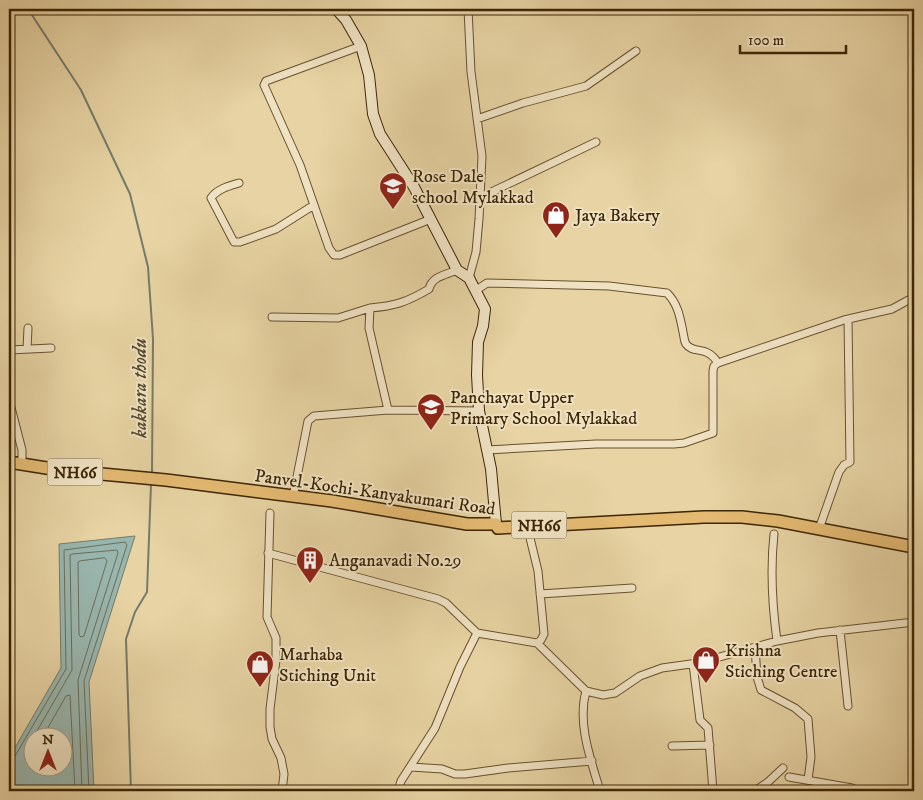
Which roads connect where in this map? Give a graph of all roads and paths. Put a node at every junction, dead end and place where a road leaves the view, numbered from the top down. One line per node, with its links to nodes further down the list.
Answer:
1 (336, 9): 3 (main road)
2 (468, 9): 5 (street)
3 (361, 46): 9 (street); 10 (main road)
4 (636, 52): 5 (street)
5 (477, 119): 8 (street)
6 (596, 142): 8 (street)
7 (239, 182): 9 (street)
8 (481, 197): 12 (street)
9 (314, 205): 10 (street)
10 (431, 218): 11 (main road)
11 (457, 270): 12 (main road); 15 (street)
12 (469, 278): 13 (main road)
13 (475, 291): 22 (street); 25 (main road)
14 (914, 298): 17 (street)
15 (370, 308): 16 (street); 24 (street)
16 (272, 317)
17 (848, 320): 22 (street); 32 (street)
18 (28, 328): 20 (street)
19 (51, 348): 20 (street)
20 (27, 349): 21 (street)
21 (9, 350)
22 (718, 363): 26 (street)
23 (9, 400): 28 (street)
24 (388, 410): 25 (street); 29 (street)
25 (479, 411): 26 (main road)
26 (487, 450): 31 (main road)
27 (9, 462): 28 (highway, Panvel-Kochi-Kanyakumari Road / NH66)
28 (22, 464): 29 (highway, Panvel-Kochi-Kanyakumari Road / NH66)
29 (293, 497): 31 (highway, Panvel-Kochi-Kanyakumari Road / NH66)
30 (270, 513): 36 (street)
31 (496, 524): 32 (highway, Panvel-Kochi-Kanyakumari Road / NH66)
32 (819, 529): 35 (highway, Panvel-Kochi-Kanyakumari Road / NH66)
33 (774, 534): 42 (street)
34 (530, 538): 38 (street)
35 (914, 547)
36 (268, 552): 41 (street); 55 (street)
37 (632, 588): 38 (street)
38 (540, 594): 43 (street)
39 (914, 622): 40 (street)
40 (840, 630): 42 (street); 47 (street)
41 (477, 633): 43 (street); 51 (street)
42 (776, 641): 44 (street)
43 (537, 643): 46 (street)
44 (754, 647): 45 (street); 54 (street)
45 (693, 664): 46 (street); 48 (street)
46 (586, 691): 50 (street)
47 (848, 706)
48 (710, 745): 49 (street); 58 (street)
49 (672, 746)
50 (592, 761): 51 (street); 57 (street)
51 (411, 767): 56 (street)
52 (783, 768): 59 (street)
53 (789, 777): 54 (street)
54 (808, 780): 60 (street)
55 (282, 791)
56 (398, 791)
57 (600, 791)
58 (713, 791)
59 (754, 791)
60 (857, 791)

